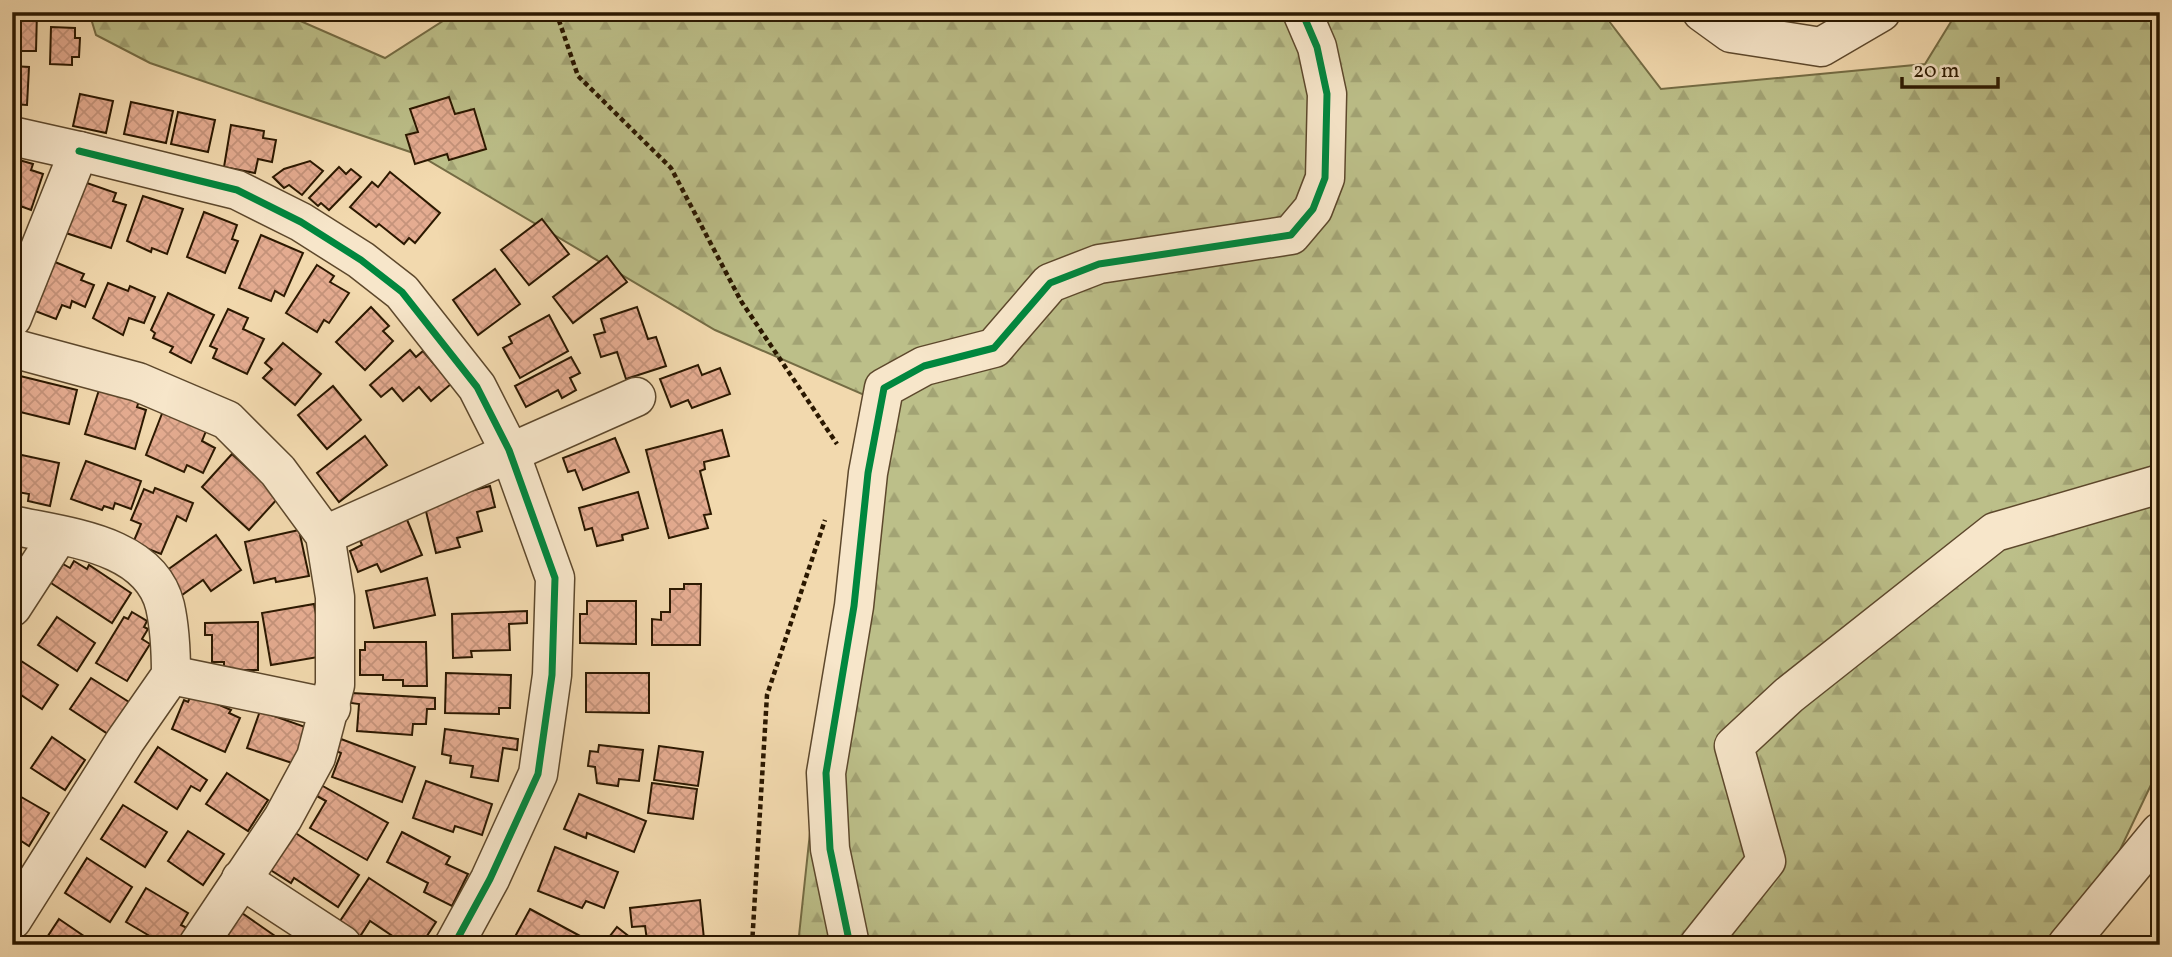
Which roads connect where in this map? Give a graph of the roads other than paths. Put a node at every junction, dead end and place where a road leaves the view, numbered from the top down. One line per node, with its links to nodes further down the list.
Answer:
1 (1302, 12): 23 (street)
2 (1702, 12): 3 (street)
3 (1881, 12)
4 (12, 136): 5 (street)
5 (79, 151): 6 (street); 9 (street)
6 (12, 318)
7 (12, 348): 12 (street)
8 (636, 397): 9 (street)
9 (509, 450): 12 (street); 20 (street)
10 (2160, 484): 24 (street)
11 (12, 525): 13 (street)
12 (325, 535): 16 (street)
13 (58, 536): 14 (street); 15 (street)
14 (12, 607)
15 (171, 676): 16 (street); 19 (street)
16 (331, 708): 18 (street)
17 (2160, 832): 25 (street)
18 (241, 879): 21 (street); 22 (street)
19 (12, 920)
20 (464, 941)
21 (198, 945)
22 (342, 945)
23 (850, 945)
24 (1699, 945)
25 (2067, 945)

